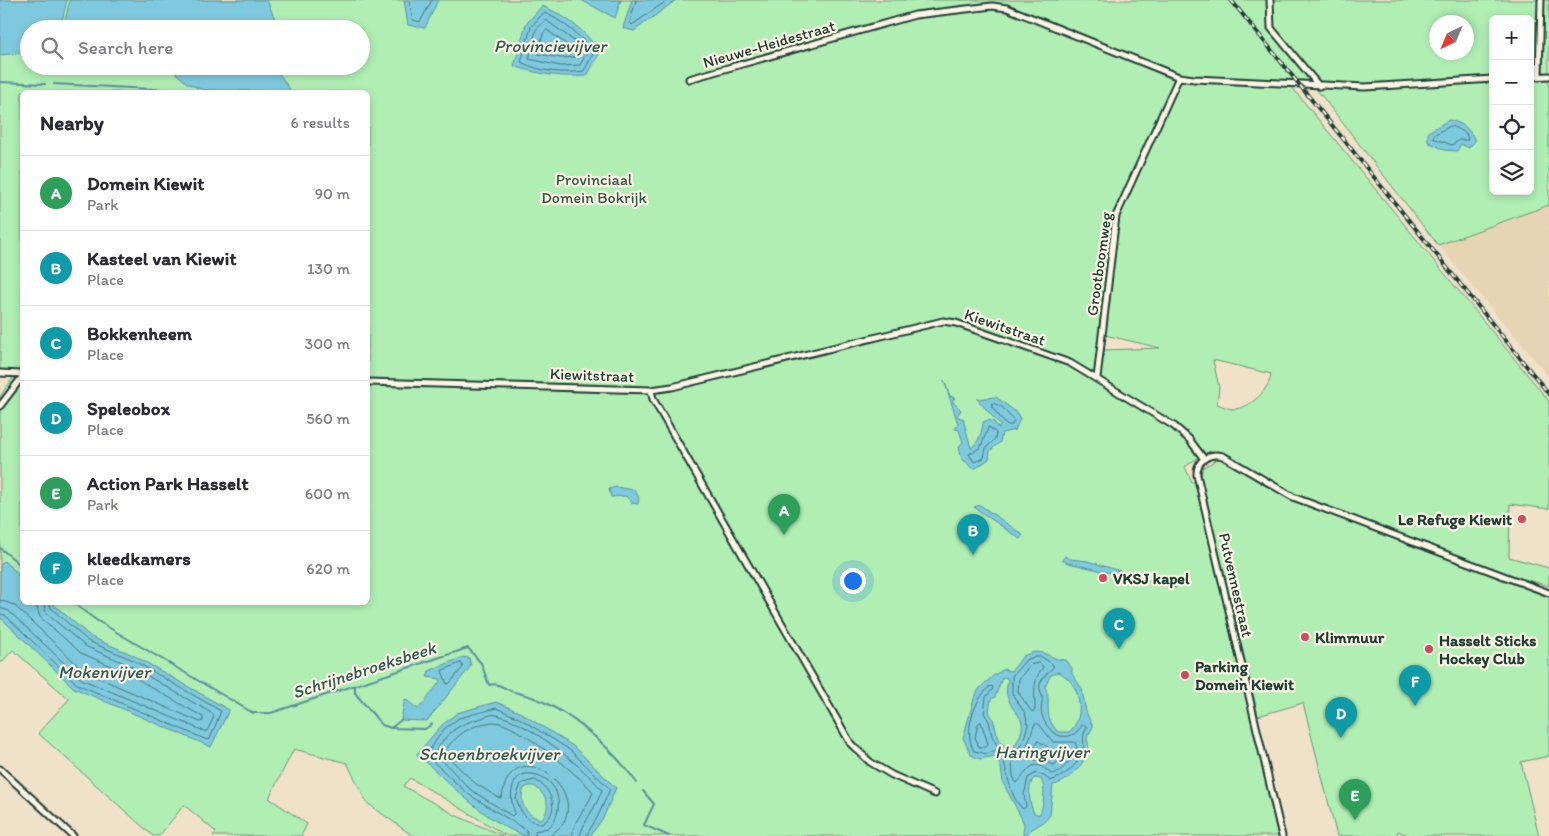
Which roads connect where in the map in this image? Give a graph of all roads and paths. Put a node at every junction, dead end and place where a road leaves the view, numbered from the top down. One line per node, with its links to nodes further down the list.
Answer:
1 (1270, 0): 9 (street)
2 (1541, 0): 6 (street)
3 (1549, 76): 6 (street)
4 (1179, 77): 8 (street, Nieuwe-Heidestraat); 9 (street, Nieuwe-Heidestraat); 13 (street, Grootboomweg)
5 (1534, 77): 6 (street)
6 (1539, 77)
7 (1489, 79): 9 (street, Nieuwe-Heidestraat)
8 (690, 80)
9 (1319, 86)
10 (0, 373): 11 (street)
11 (20, 375)
12 (20, 378): 16 (street)
13 (1097, 378): 15 (street, Kiewitstraat); 17 (street, Kiewitstraat)
14 (370, 382): 15 (street, Kiewitstraat)
15 (651, 390): 20 (street)
16 (0, 406)
17 (1204, 459): 18 (street); 22 (street, Putvennestraat)
18 (1549, 593)
19 (0, 769): 21 (street)
20 (935, 794)
21 (73, 836)
22 (1282, 836)

